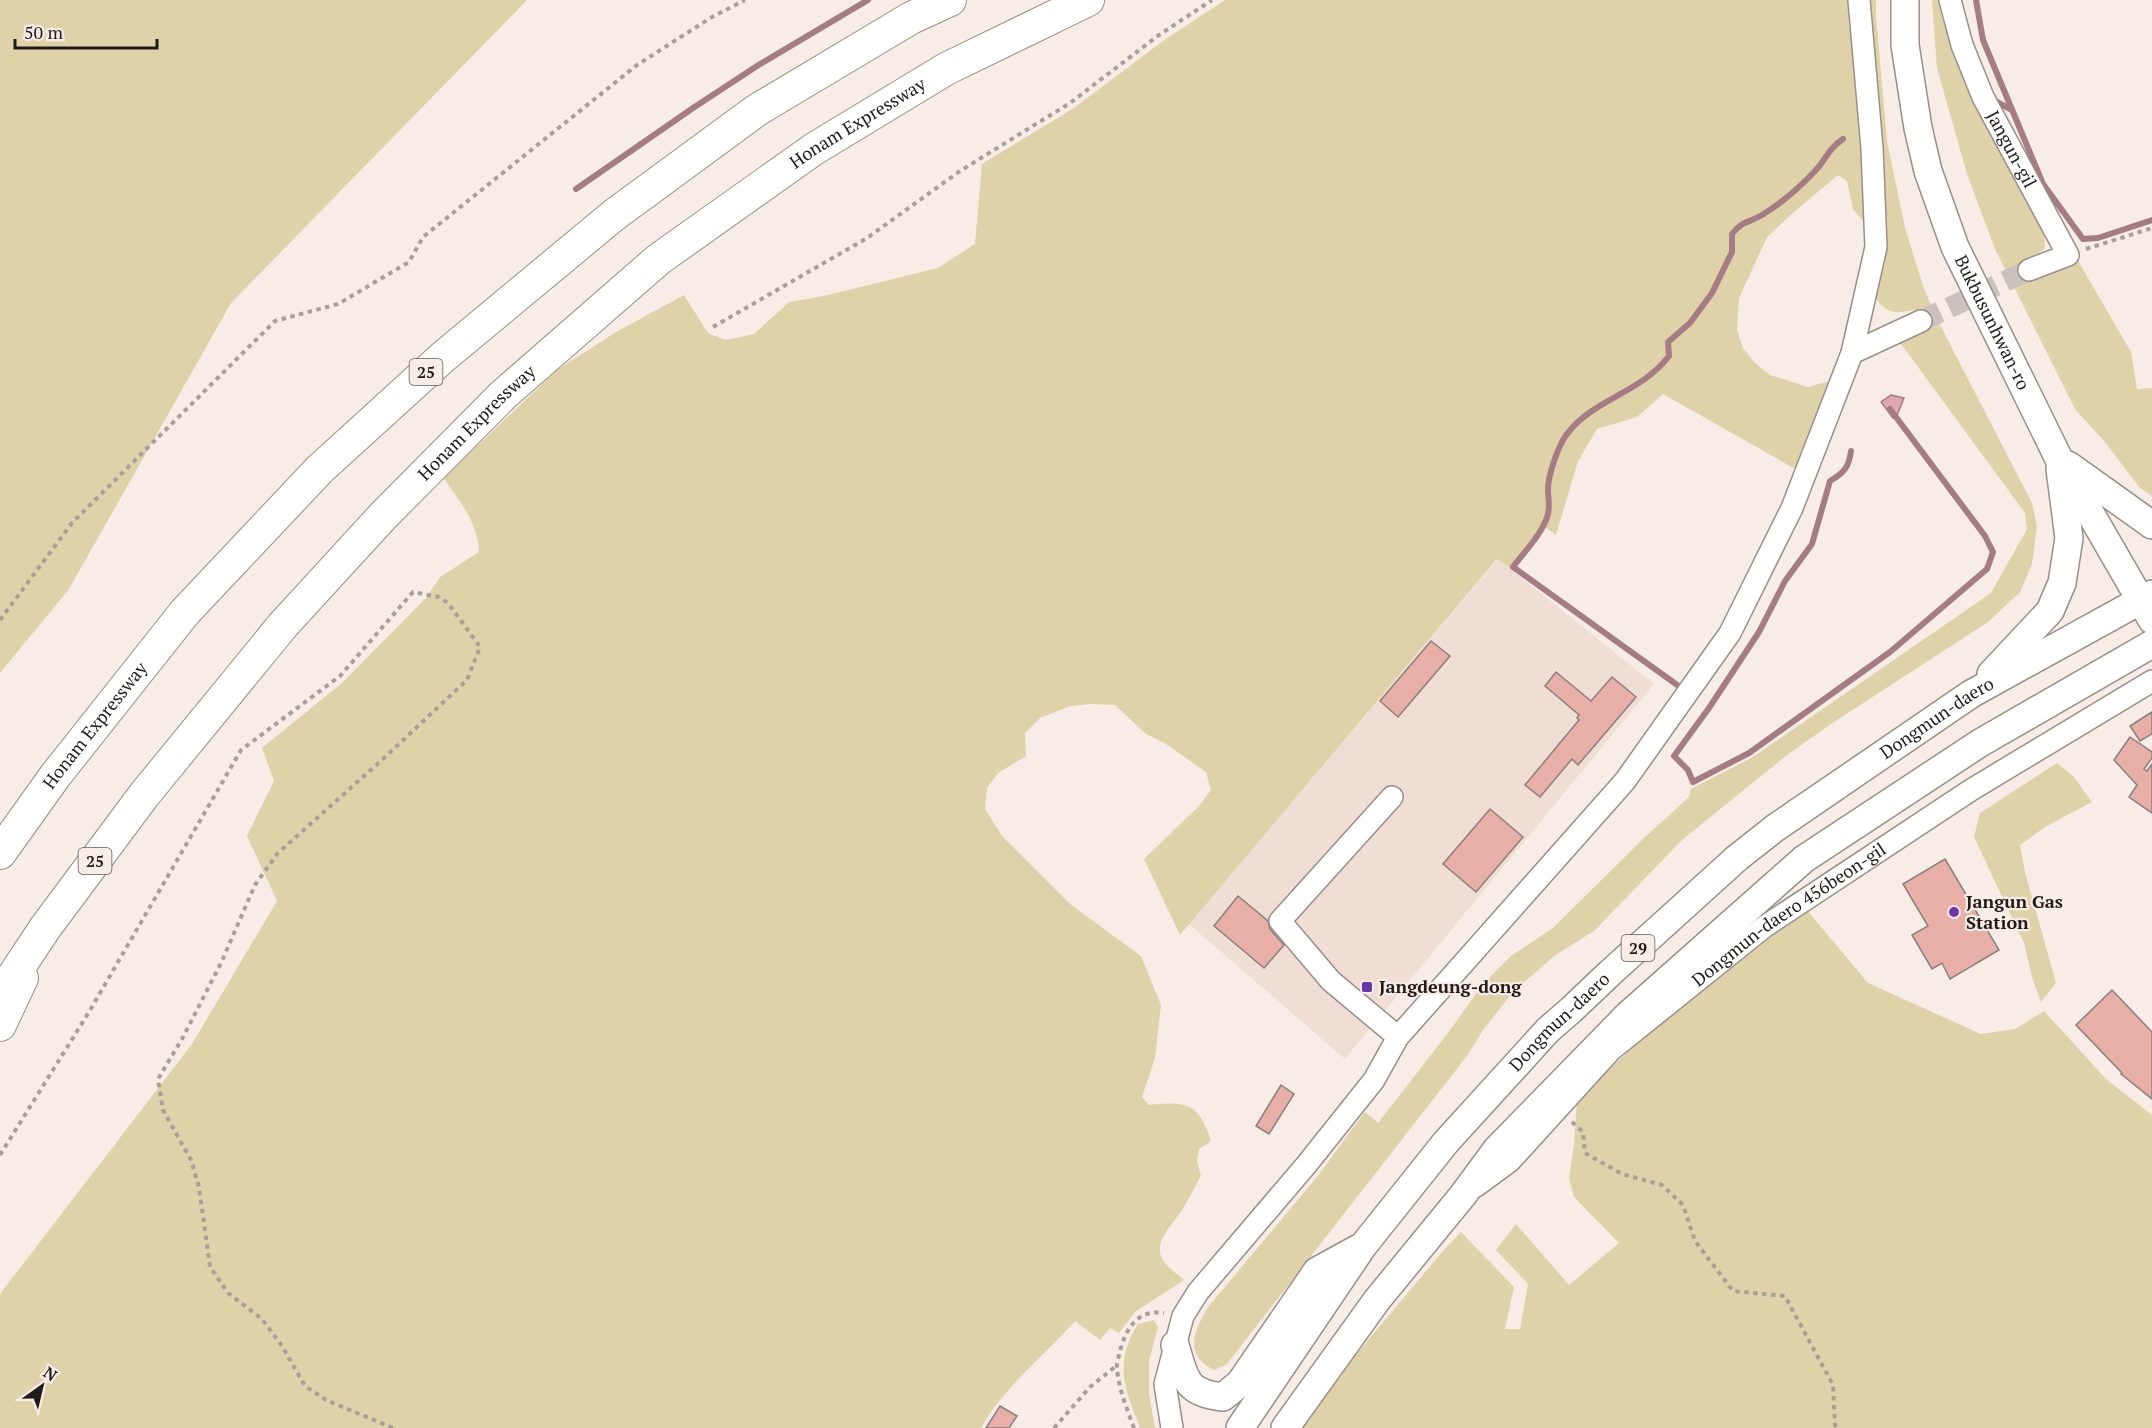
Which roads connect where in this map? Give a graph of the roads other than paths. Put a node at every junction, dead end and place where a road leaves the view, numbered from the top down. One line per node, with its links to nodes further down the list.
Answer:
1 (950, 0): 16 (highway, Honam Expressway / 25)
2 (1088, 0): 17 (highway, Honam Expressway / 25)
3 (1859, 0): 8 (street)
4 (1905, 0): 9 (main road, Bukbusunhwan-ro)
5 (1950, 0): 6 (street, Jangun-gil)
6 (2030, 270)
7 (1921, 321): 8 (street)
8 (1852, 353): 20 (street)
9 (2059, 459): 10 (main road); 11 (main road, Bukbusunhwan-ro); 14 (main road)
10 (2152, 525)
11 (2148, 605): 14 (main road, Dongmun-daero / 29)
12 (2152, 644): 21 (main road, 29)
13 (2152, 681): 21 (street, Dongmun-daero 456beon-gil)
14 (1971, 694): 22 (main road, Dongmun-daero / 29)
15 (1392, 797): 20 (street)
16 (0, 853)
17 (45, 928): 18 (highway, Honam Expressway / 25); 19 (highway)
18 (0, 996)
19 (0, 1025)
20 (1398, 1036): 23 (street)
21 (1463, 1195): 26 (main road, 29)
22 (1363, 1246): 23 (main road); 25 (main road, Dongmun-daero / 29)
23 (1175, 1345): 24 (street)
24 (1172, 1428)
25 (1240, 1428)
26 (1285, 1428)

